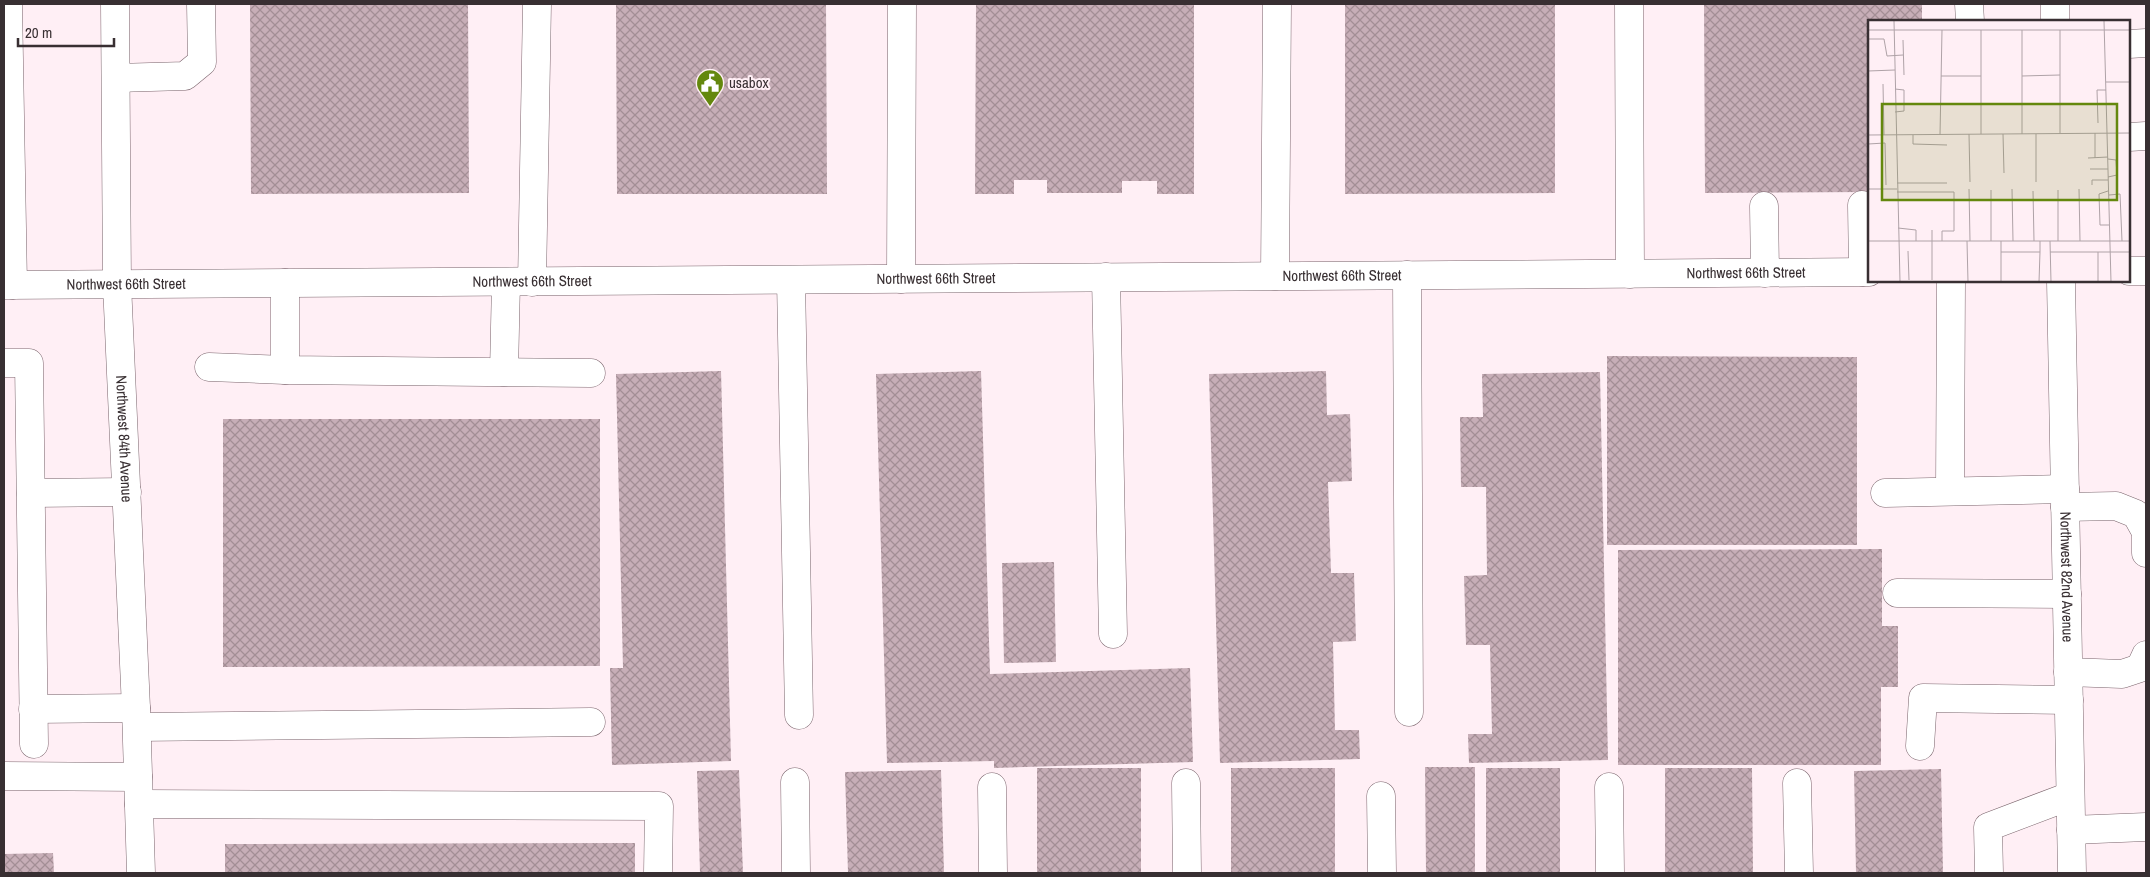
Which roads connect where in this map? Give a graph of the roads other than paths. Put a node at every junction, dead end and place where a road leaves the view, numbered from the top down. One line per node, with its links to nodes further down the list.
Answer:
1 (8, 4): 34 (street)
2 (115, 4): 14 (street, Northwest 84th Avenue)
3 (201, 4): 14 (street)
4 (537, 4): 29 (street)
5 (902, 4): 26 (street)
6 (1277, 4): 25 (street)
7 (1629, 4): 23 (street)
8 (1970, 4): 10 (street)
9 (2055, 4): 11 (street)
10 (1970, 20)
11 (2055, 20)
12 (2146, 43): 13 (street)
13 (2130, 44)
14 (116, 78): 33 (street, Northwest 84th Avenue)
15 (2146, 136): 16 (street)
16 (2130, 137)
17 (1862, 205): 21 (street)
18 (1764, 206): 22 (street)
19 (2130, 271): 20 (street)
20 (2146, 271)
21 (1866, 272): 22 (street, Northwest 66th Street)
22 (1765, 273): 23 (street, Northwest 66th Street)
23 (1630, 274): 24 (street, Northwest 66th Street)
24 (1407, 275): 25 (street, Northwest 66th Street); 53 (street)
25 (1275, 276): 27 (street, Northwest 66th Street)
26 (901, 278): 27 (street, Northwest 66th Street); 28 (street, Northwest 66th Street)
27 (1106, 278): 48 (street)
28 (792, 280): 29 (street, Northwest 66th Street); 54 (street)
29 (519, 282): 32 (street, Northwest 66th Street); 38 (street)
30 (1951, 282): 42 (street)
31 (2060, 282): 44 (street, Northwest 82nd Avenue)
32 (285, 283): 33 (street, Northwest 66th Street); 37 (street)
33 (117, 284): 34 (street, Northwest 66th Street); 40 (street, Northwest 84th Avenue)
34 (8, 285)
35 (4, 363): 43 (street)
36 (209, 367): 37 (street)
37 (285, 370): 38 (street)
38 (504, 372): 39 (street)
39 (591, 373)
40 (127, 492): 43 (street); 55 (street, Northwest 84th Avenue)
41 (1885, 492): 42 (street)
42 (1950, 492): 44 (street)
43 (31, 493): 52 (street)
44 (2065, 498): 45 (street); 47 (street, Northwest 82nd Avenue)
45 (2146, 553)
46 (1898, 593): 47 (street)
47 (2066, 594): 50 (street, Northwest 82nd Avenue)
48 (1113, 634)
49 (2146, 655): 50 (street)
50 (2068, 672): 51 (street, Northwest 82nd Avenue)
51 (2069, 700): 58 (street); 67 (street, Northwest 82nd Avenue)
52 (33, 709): 55 (street); 57 (street)
53 (1409, 712)
54 (799, 715)
55 (137, 717): 56 (street); 60 (street, Northwest 84th Avenue)
56 (591, 722)
57 (34, 744)
58 (1920, 746)
59 (4, 776): 60 (street)
60 (138, 777): 68 (street, Northwest 84th Avenue)
61 (795, 782): 73 (street)
62 (1186, 783): 75 (street)
63 (1797, 783): 78 (street)
64 (992, 787): 74 (street)
65 (1609, 787): 77 (street)
66 (1381, 796): 76 (street)
67 (2070, 796): 70 (street, Northwest 82nd Avenue); 79 (street)
68 (139, 804): 71 (street, Northwest 84th Avenue); 72 (street)
69 (2146, 827): 70 (street)
70 (2071, 830): 80 (street, Northwest 82nd Avenue)
71 (141, 873)
72 (658, 873)
73 (796, 873)
74 (993, 873)
75 (1187, 873)
76 (1382, 873)
77 (1610, 873)
78 (1799, 873)
79 (1989, 873)
80 (2072, 873)

